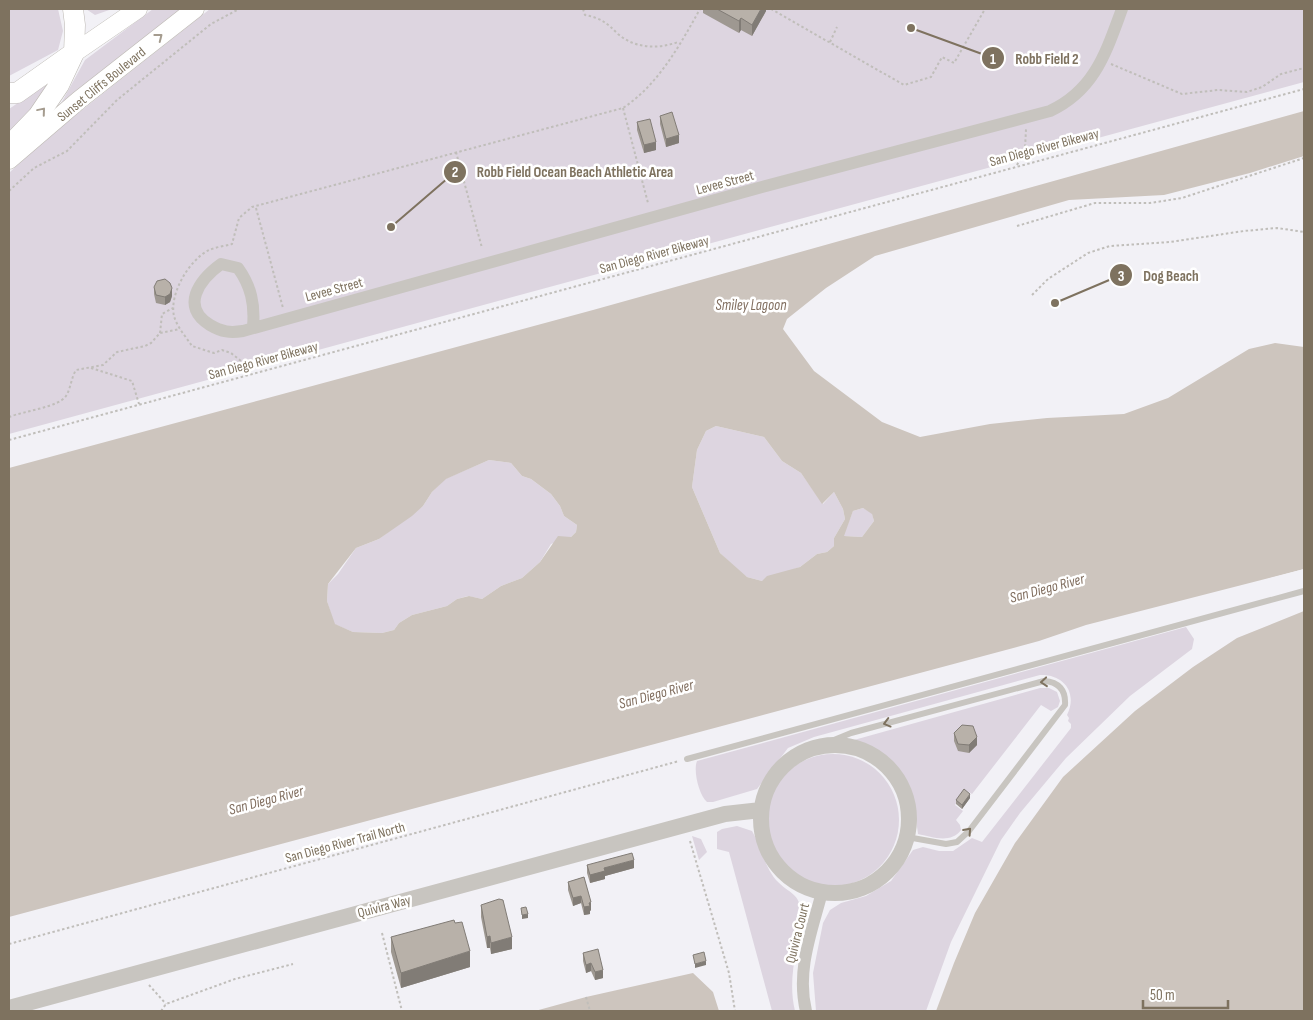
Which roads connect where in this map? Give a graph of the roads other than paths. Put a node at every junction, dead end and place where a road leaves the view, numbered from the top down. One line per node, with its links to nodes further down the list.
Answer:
1 (73, 9): 5 (main road)
2 (138, 9): 5 (main road)
3 (195, 9): 8 (main road, Sunset Cliffs Boulevard, one-way to 3)
4 (1122, 9): 9 (street, Levee Street)
5 (74, 53): 6 (main road); 7 (main road, one-way to 5)
6 (11, 95)
7 (9, 146)
8 (9, 160)
9 (254, 327): 9 (street, Levee Street)
10 (1304, 591): 12 (lane)
11 (817, 747): 13 (street); 14 (street); 14 (lane, one-way to 11)
12 (686, 759)
13 (761, 810): 15 (street); 16 (street, Quivira Way)
14 (907, 837): 15 (street)
15 (822, 892): 17 (street, Quivira Court)
16 (11, 1009)
17 (806, 1011)

